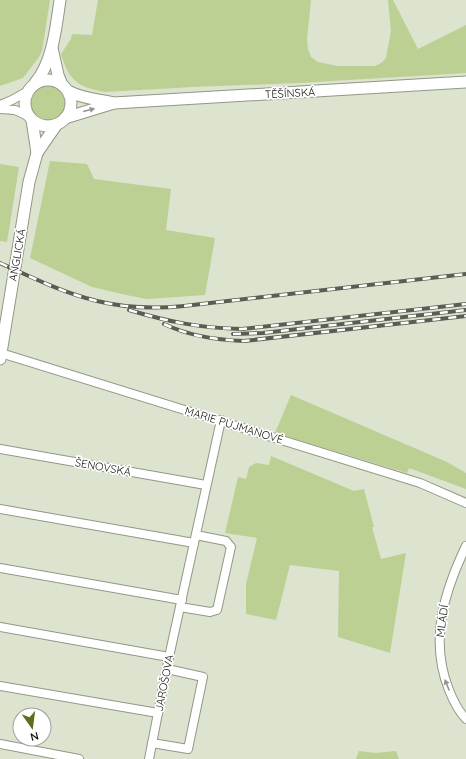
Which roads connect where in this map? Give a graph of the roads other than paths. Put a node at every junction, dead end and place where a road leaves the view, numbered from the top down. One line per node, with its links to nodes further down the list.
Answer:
1 (60, 0): 2 (main road)
2 (52, 48): 4 (main road); 5 (main road)
3 (466, 82): 6 (main road, TĚŠÍNSKÁ)
4 (32, 87): 5 (main road); 7 (street); 9 (main road)
5 (65, 88): 6 (main road, TĚŠÍNSKÁ); 10 (main road)
6 (114, 103): 10 (main road, TĚŠÍNSKÁ, one-way to 6)
7 (0, 105)
8 (0, 109): 9 (street)
9 (30, 118): 10 (main road); 11 (main road, ANGLICKÁ)
10 (61, 121): 11 (main road, ANGLICKÁ)
11 (36, 153): 12 (main road, ANGLICKÁ)
12 (0, 355): 13 (street, MARIE PUJMANOVÉ)
13 (220, 420): 15 (street, JAROŠOVA); 16 (street, MARIE PUJMANOVÉ)
14 (0, 449): 15 (street, ŠENOVSKÁ)
15 (206, 484): 18 (street, JAROŠOVA)
16 (466, 503)
17 (0, 509): 18 (street)
18 (195, 539): 21 (street, JAROŠOVA); 21 (street)
19 (466, 546): 27 (street, MLÁDÍ, one-way to 19)
20 (0, 568): 21 (street)
21 (181, 603): 23 (street, JAROŠOVA)
22 (0, 627): 23 (street)
23 (169, 657): 24 (street, JAROŠOVA)
24 (167, 668): 26 (street, JAROŠOVA); 28 (street)
25 (0, 686): 26 (street)
26 (158, 713): 28 (street, JAROŠOVA)
27 (466, 719)
28 (152, 743): 31 (street, JAROŠOVA)
29 (0, 744): 30 (street)
30 (79, 759)
31 (149, 759)

